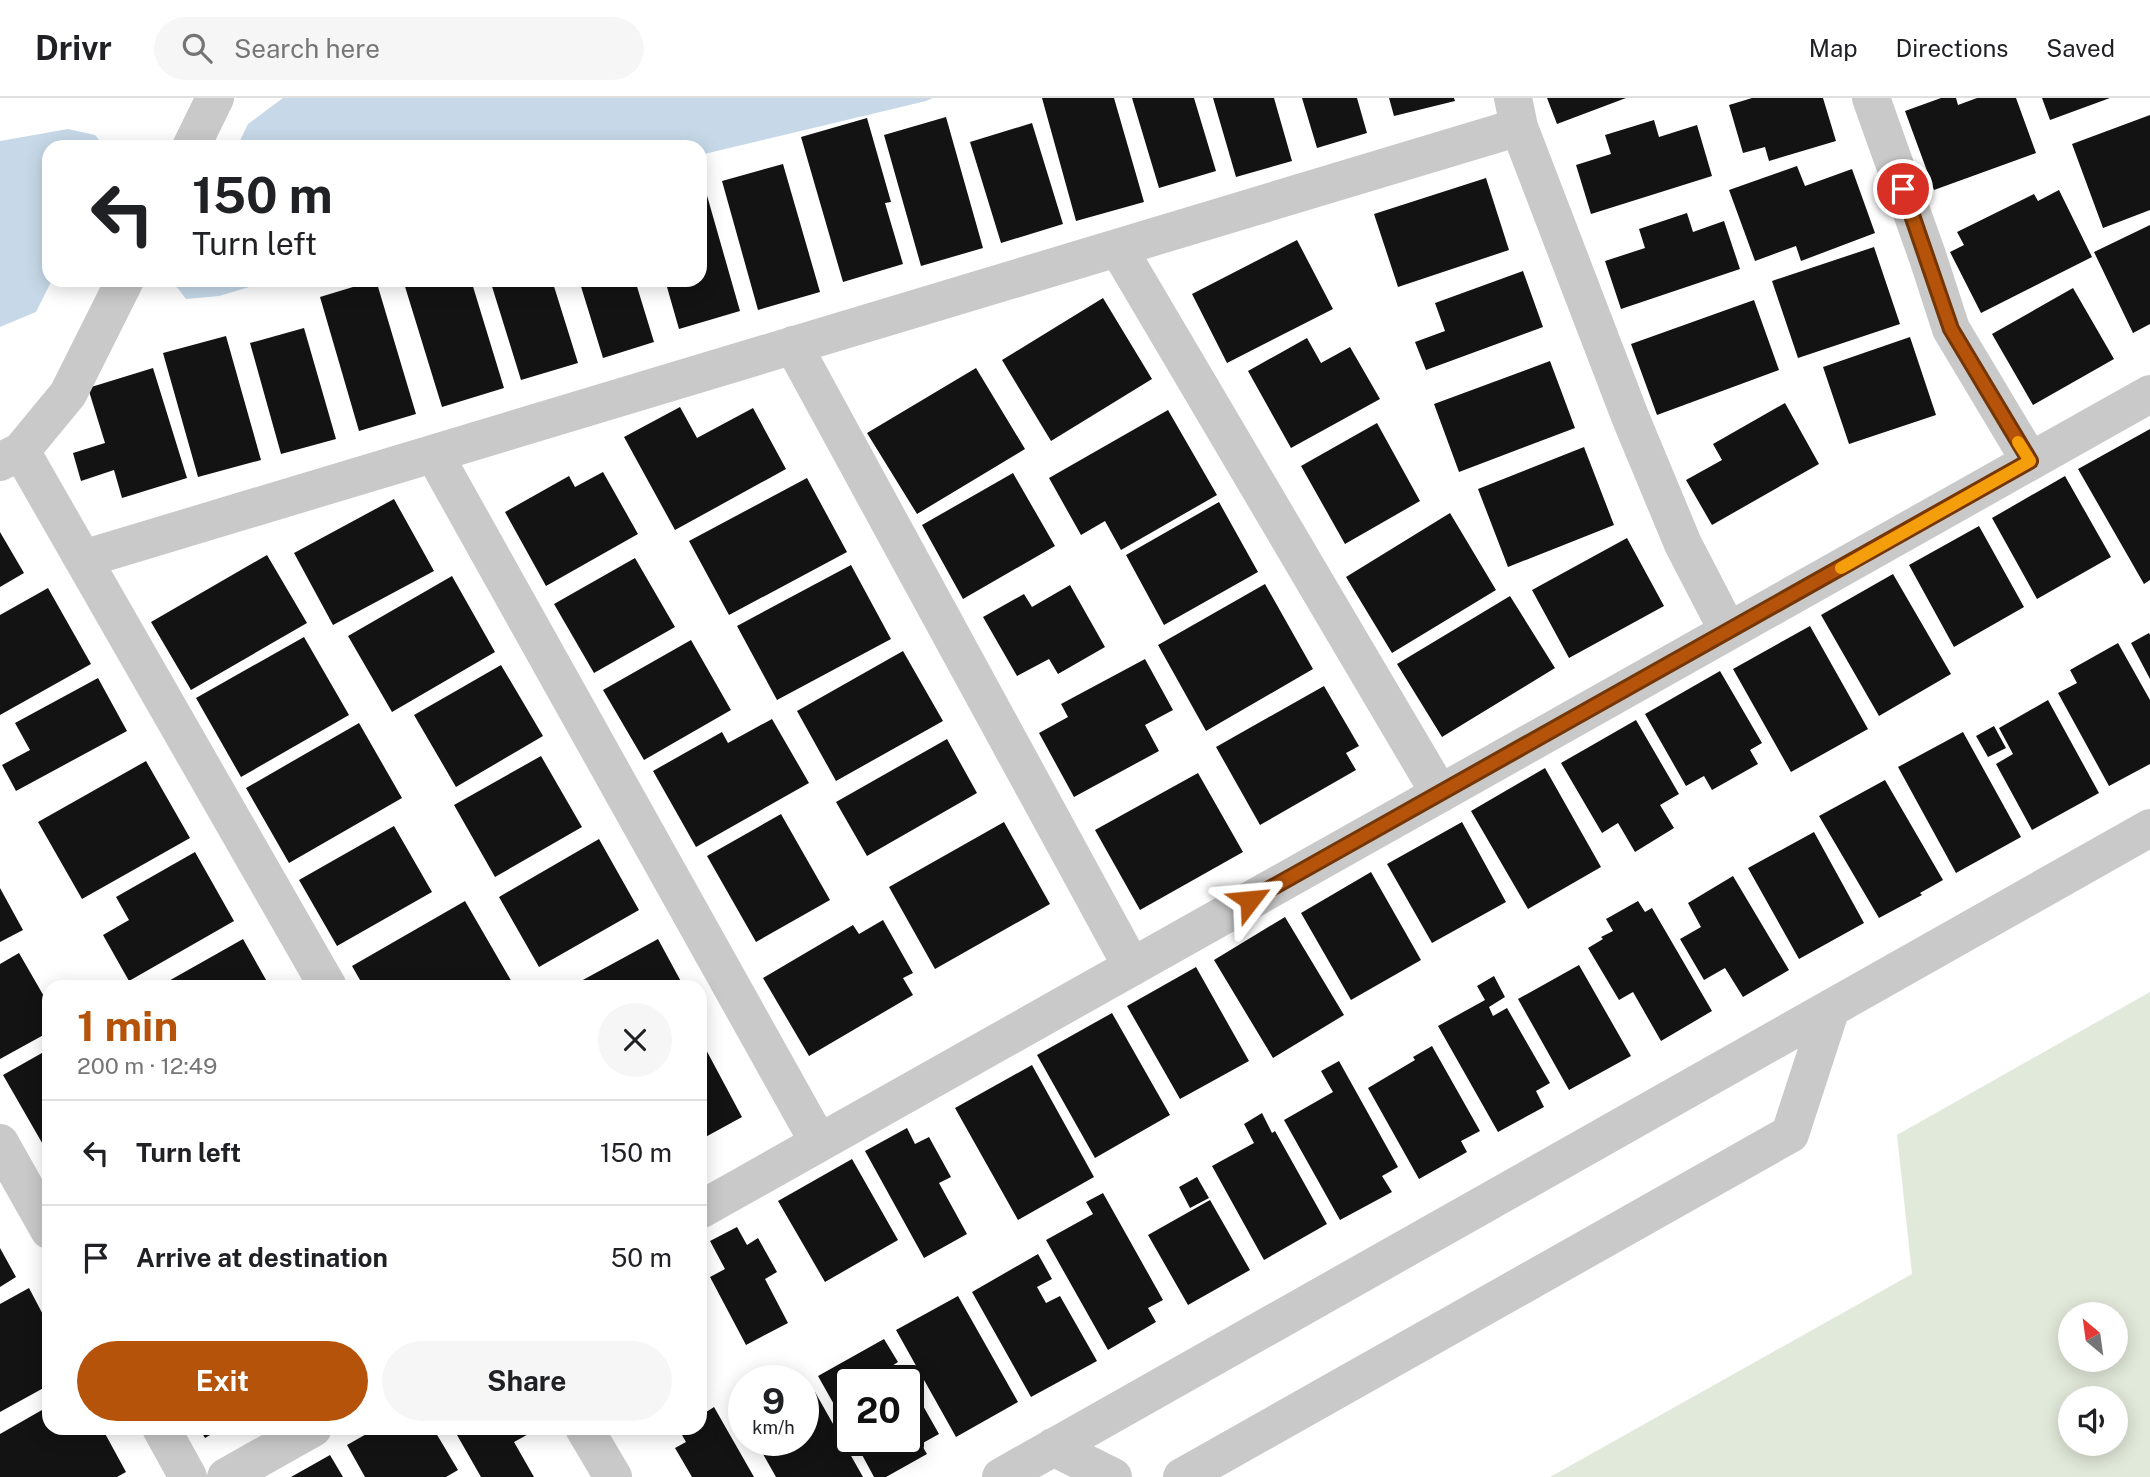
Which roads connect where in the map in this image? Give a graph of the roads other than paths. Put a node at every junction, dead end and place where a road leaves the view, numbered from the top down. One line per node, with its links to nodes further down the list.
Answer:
1 (215, 98): 4 (lane)
2 (1871, 98): 11 (lane)
3 (1516, 112): 5 (lane); 13 (lane)
4 (194, 140)
5 (1118, 248): 7 (lane); 14 (lane)
6 (122, 287): 10 (lane)
7 (793, 345): 9 (lane); 16 (lane)
8 (2150, 394): 11 (lane)
9 (434, 454): 12 (lane); 20 (lane)
10 (10, 456): 12 (lane)
11 (2030, 461): 13 (lane)
12 (83, 559): 17 (lane)
13 (1728, 631): 14 (lane)
14 (1440, 794): 16 (lane)
15 (2150, 828): 18 (lane)
16 (1132, 967): 20 (lane)
17 (324, 980)
18 (1831, 1009): 26 (lane); 32 (lane)
19 (0, 1143): 22 (lane)
20 (820, 1143): 21 (lane)
21 (707, 1206)
22 (42, 1218)
23 (164, 1435): 27 (lane)
24 (301, 1435): 28 (lane)
25 (588, 1435): 29 (lane)
26 (1053, 1447): 30 (lane); 31 (lane)
27 (188, 1477)
28 (226, 1477)
29 (613, 1477)
30 (1001, 1477)
31 (1113, 1477)
32 (1182, 1477)

